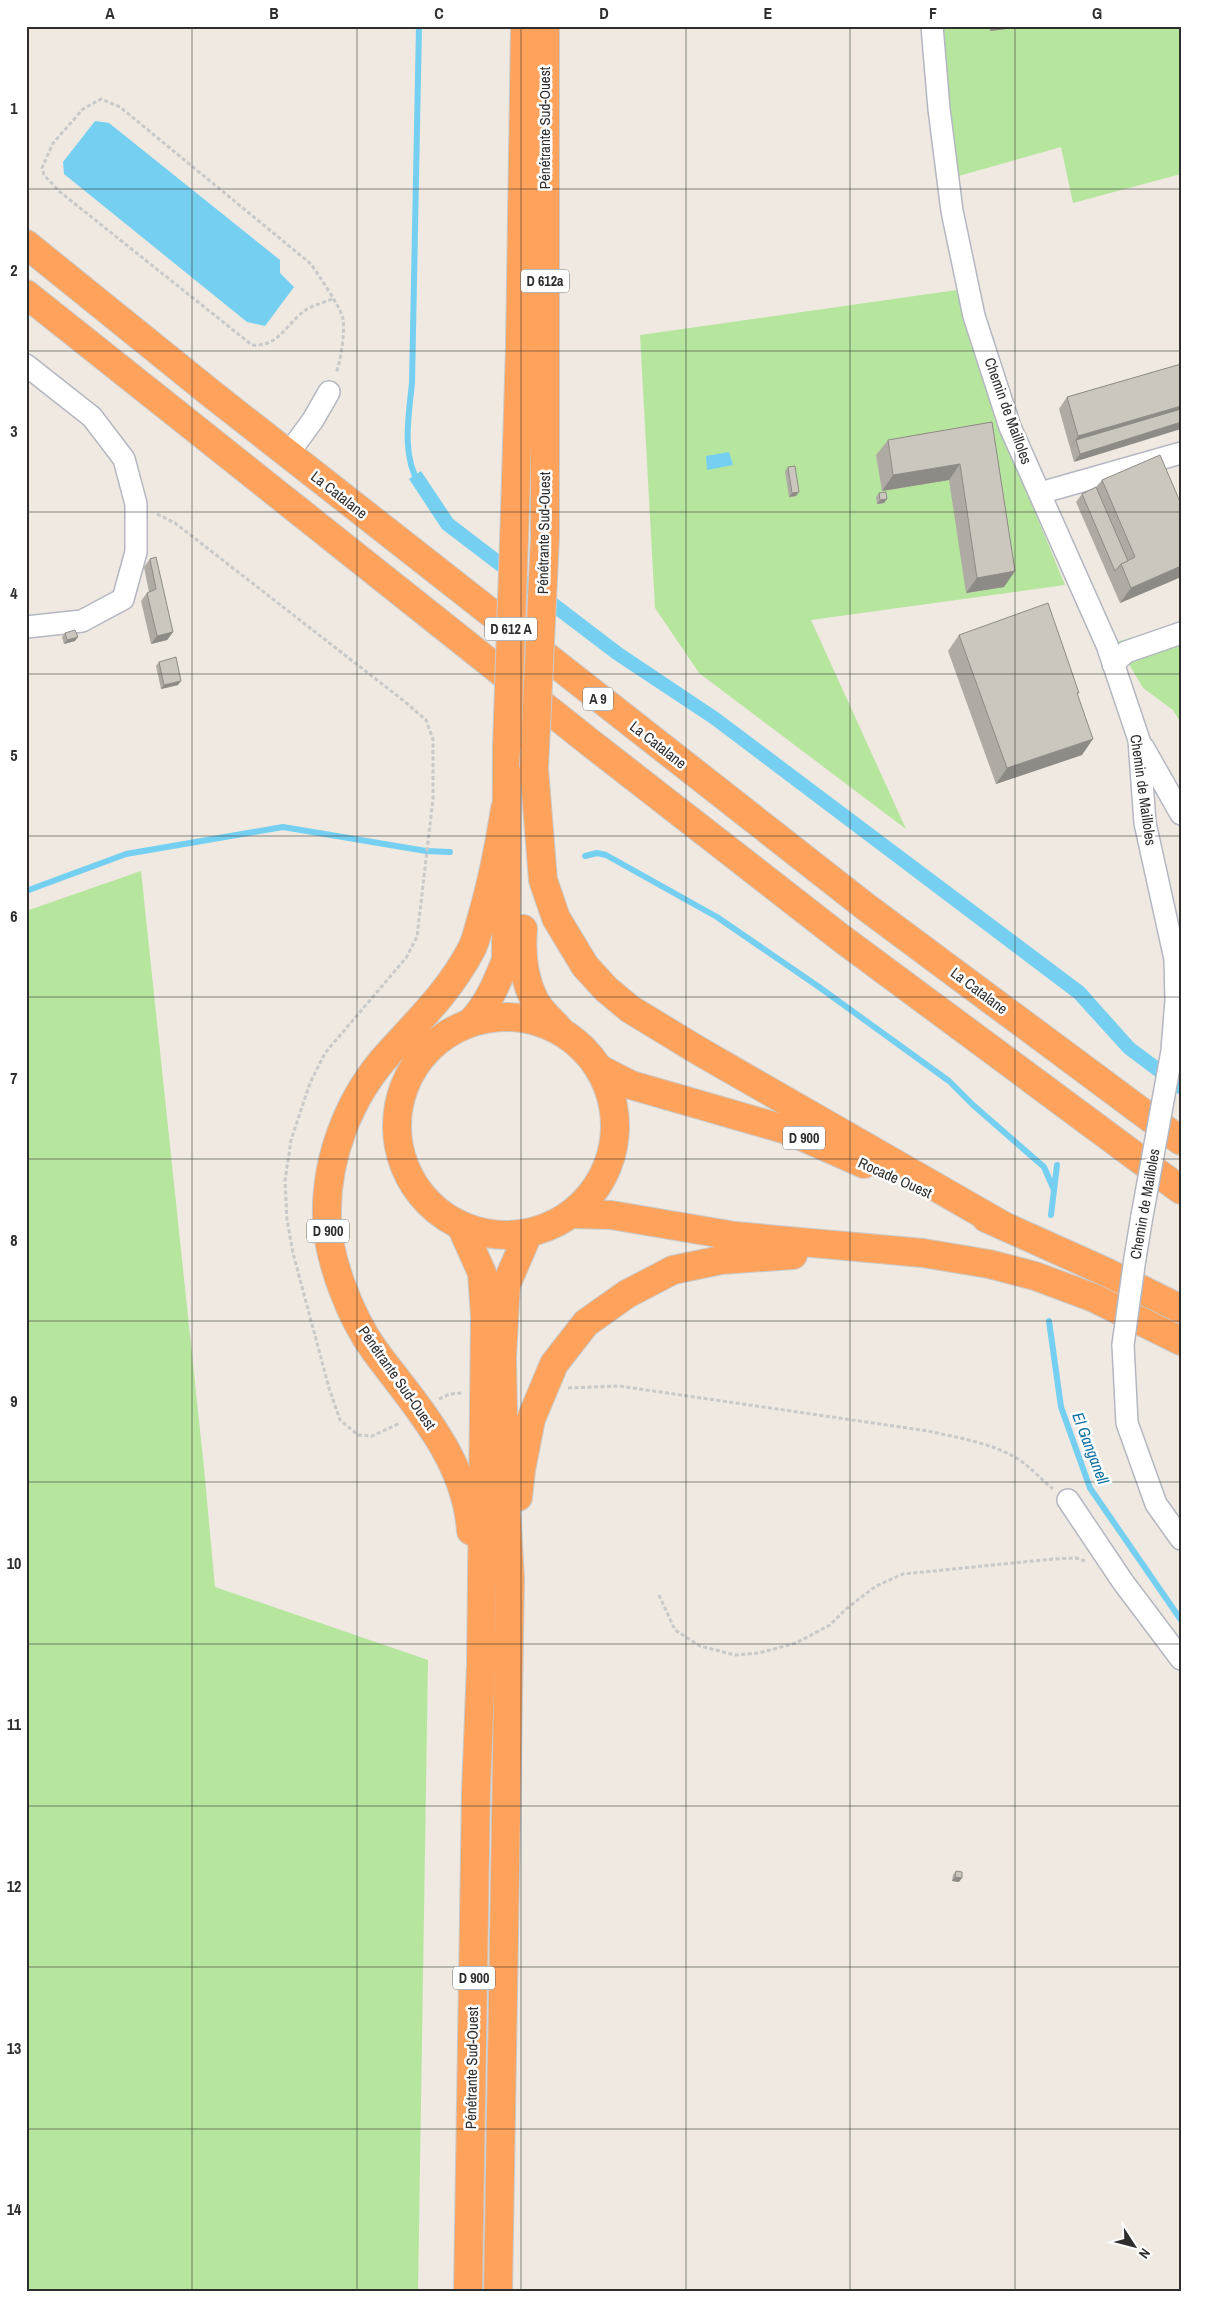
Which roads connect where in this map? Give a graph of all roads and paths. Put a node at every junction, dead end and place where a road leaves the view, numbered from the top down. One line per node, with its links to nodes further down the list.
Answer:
1 (525, 26): 13 (highway, Pénétrante Sud-Ouest / D 612a)
2 (545, 26): 14 (highway, Pénétrante Sud-Ouest / D 612a)
3 (932, 26): 11 (street, Chemin de Mailloles)
4 (26, 244): 10 (highway, La Catalane / A 9)
5 (26, 294): 26 (highway, A 9)
6 (332, 299): 6 (path); 8 (path)
7 (26, 365): 12 (street)
8 (328, 392): 10 (street)
9 (1181, 453): 11 (street)
10 (288, 454): 25 (highway, La Catalane / A 9)
11 (1040, 493): 17 (street, Chemin de Mailloles)
12 (136, 504): 15 (street); 37 (path)
13 (515, 511): 20 (highway, Pénétrante Sud-Ouest / D 612 A, bridge)
14 (545, 537): 19 (highway, Pénétrante Sud-Ouest / D 612 A, bridge)
15 (26, 627)
16 (1181, 633): 17 (street)
17 (1113, 664): 18 (street, Chemin de Mailloles)
18 (1139, 740): 21 (street); 39 (street, Chemin de Mailloles, bridge)
19 (534, 768): 23 (highway, Pénétrante Sud-Ouest); 28 (highway)
20 (505, 809): 22 (highway, Pénétrante Sud-Ouest); 44 (highway, Pénétrante Sud-Ouest / D 900)
21 (1181, 814)
22 (471, 1022): 23 (highway, Rocade Ouest); 29 (highway, Rocade Ouest)
23 (559, 1029): 24 (highway, Rocade Ouest)
24 (600, 1069): 27 (highway, Rocade Ouest); 28 (highway, Rocade Ouest / D 900)
25 (1181, 1141)
26 (1181, 1190)
27 (572, 1214): 30 (highway, Rocade Ouest); 31 (highway, Rocade Ouest)
28 (1002, 1225): 32 (highway, Rocade Ouest / D 900)
29 (461, 1226): 30 (highway, Rocade Ouest); 44 (highway, Pénétrante Sud-Ouest / D 900)
30 (528, 1234): 41 (highway)
31 (864, 1248): 33 (highway, Rocade Ouest); 41 (highway)
32 (1181, 1310)
33 (1181, 1341)
34 (563, 1388): 38 (path)
35 (465, 1393): 36 (path)
36 (436, 1400)
37 (406, 1419)
38 (1068, 1500): 43 (street)
39 (1181, 1539)
40 (1091, 1564): 42 (path)
41 (510, 1579): 46 (highway)
42 (659, 1595)
43 (1181, 1659)
44 (481, 1665): 45 (highway, Pénétrante Sud-Ouest / D 900)
45 (468, 2292)
46 (498, 2292)

